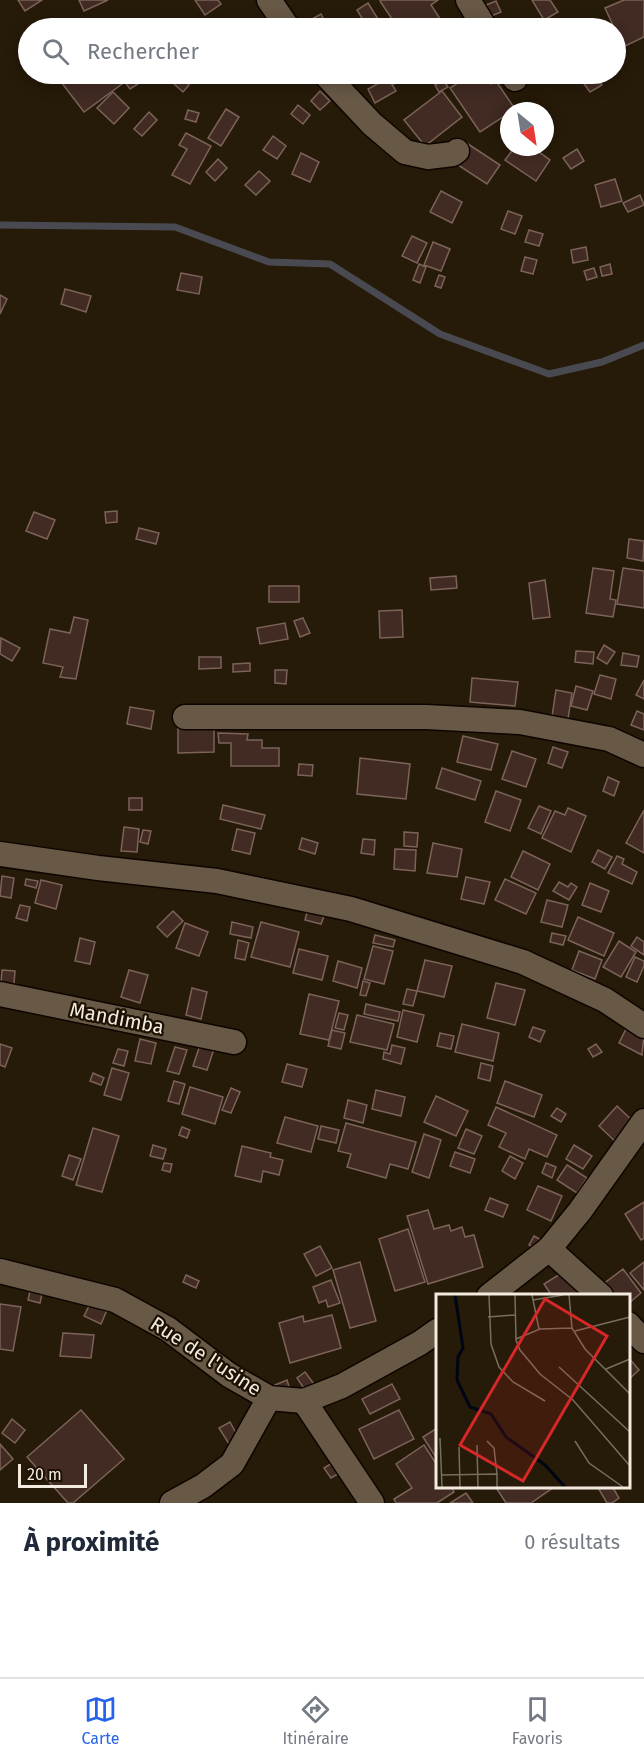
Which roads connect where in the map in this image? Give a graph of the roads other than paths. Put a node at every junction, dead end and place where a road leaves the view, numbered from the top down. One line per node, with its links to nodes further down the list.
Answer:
1 (269, 0): 3 (street)
2 (468, 0): 4 (street)
3 (281, 18)
4 (479, 18)
5 (334, 84): 6 (street)
6 (457, 152)
7 (185, 717): 8 (street)
8 (644, 755)
9 (0, 854): 11 (street)
10 (0, 994): 12 (street, Mandimba)
11 (644, 1026)
12 (234, 1042)
13 (644, 1121): 14 (street)
14 (549, 1249): 16 (street); 17 (street)
15 (0, 1271): 21 (street, Rue de l'usine)
16 (492, 1294)
17 (599, 1294)
18 (629, 1326): 20 (street)
19 (436, 1332): 22 (street, Rue de l'usine)
20 (644, 1341)
21 (269, 1398): 22 (street, Rue de l'usine); 23 (street)
22 (304, 1401): 24 (street)
23 (172, 1503)
24 (372, 1503)

